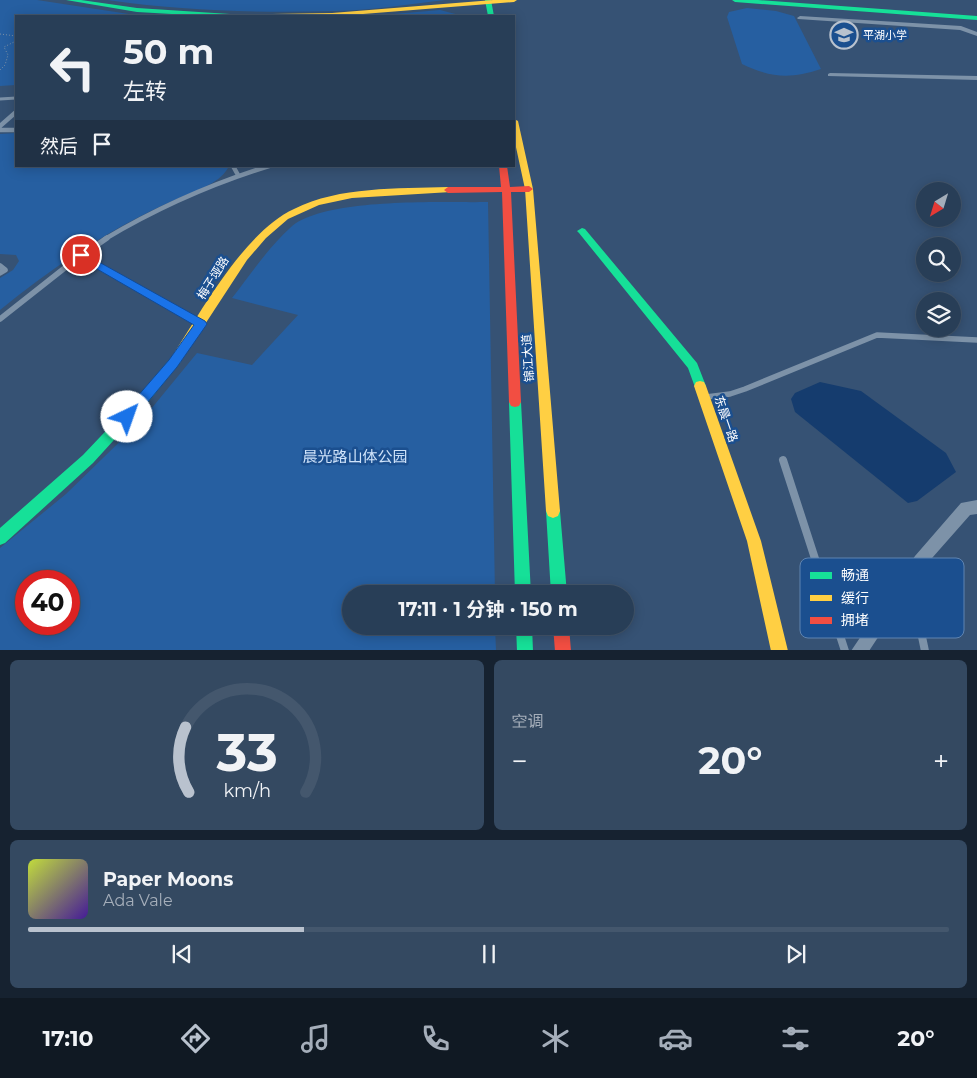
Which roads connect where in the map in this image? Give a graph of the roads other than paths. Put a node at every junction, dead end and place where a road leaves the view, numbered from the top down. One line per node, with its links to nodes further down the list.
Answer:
1 (69, 0): 10 (main road)
2 (456, 0): 7 (main road)
3 (514, 0): 6 (main road)
4 (522, 0): 15 (main road)
5 (735, 0): 8 (main road)
6 (482, 1): 7 (main road); 13 (main road); 14 (main road)
7 (428, 6): 11 (main road); 12 (main road)
8 (858, 10): 9 (main road); 18 (street)
9 (880, 11): 17 (main road); 19 (street)
10 (214, 15)
11 (343, 15)
12 (475, 15)
13 (477, 15)
14 (492, 15)
15 (494, 15)
16 (800, 18): 18 (street)
17 (974, 19)
18 (867, 22): 19 (street)
19 (888, 23): 20 (street)
20 (977, 34)
21 (830, 74): 22 (street)
22 (977, 78)
23 (15, 98): 24 (lane)
24 (0, 99)
25 (15, 113): 26 (lane)
26 (0, 126)
27 (515, 126): 35 (main road, 锦江大道)
28 (0, 130): 29 (lane)
29 (15, 130)
30 (234, 167): 33 (lane)
31 (266, 167): 33 (lane)
32 (503, 167): 34 (main road, 锦江大道)
33 (238, 175): 37 (lane)
34 (506, 189): 35 (main road, 梅子垭路); 41 (main road, 梅子垭路); 49 (main road, 锦江大道)
35 (529, 189): 50 (main road, 锦江大道)
36 (582, 231): 43 (main road, 东晨一路)
37 (81, 255): 40 (lane); 41 (lane)
38 (0, 266): 39 (lane)
39 (0, 273)
40 (0, 319)
41 (201, 324): 46 (main road, 梅子垭路)
42 (977, 340): 43 (lane)
43 (704, 397): 57 (main road, 东晨一路)
44 (783, 460): 47 (lane)
45 (977, 507): 48 (street)
46 (0, 538)
47 (815, 558)
48 (923, 558)
49 (523, 585)
50 (558, 585)
51 (524, 635): 55 (main road)
52 (562, 635): 56 (main road)
53 (841, 638): 58 (lane)
54 (868, 638): 59 (street)
55 (525, 650)
56 (563, 650)
57 (780, 650)
58 (845, 650)
59 (860, 650)

